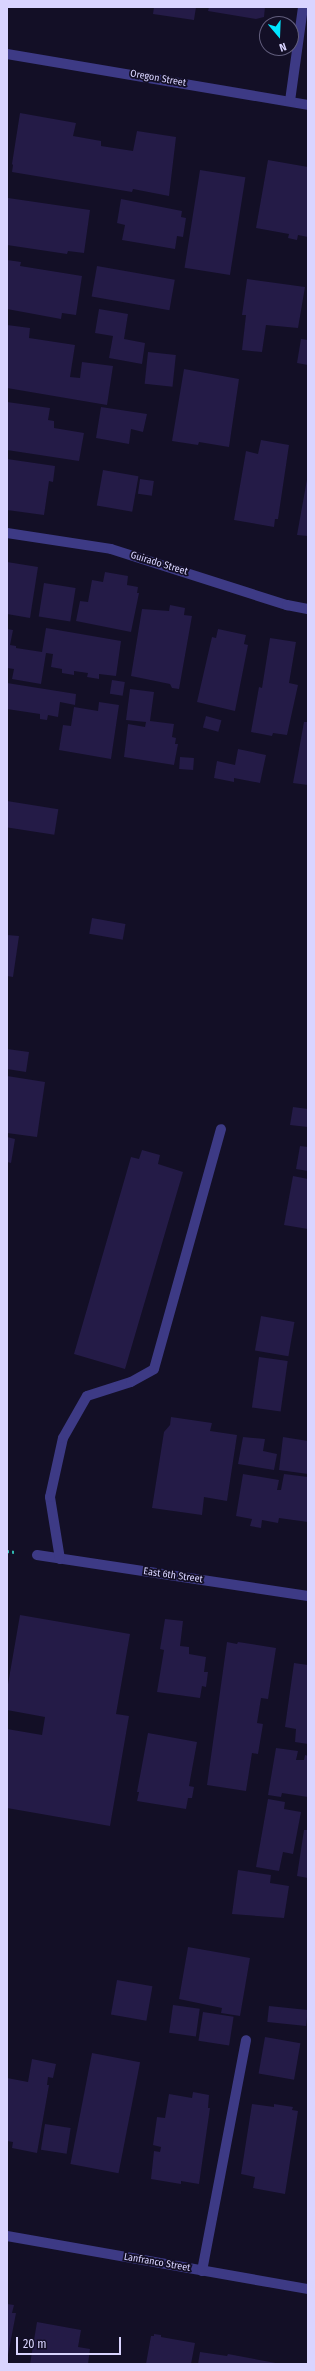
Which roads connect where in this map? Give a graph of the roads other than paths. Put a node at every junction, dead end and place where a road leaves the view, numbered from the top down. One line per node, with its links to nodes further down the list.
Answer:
1 (303, 7): 3 (street)
2 (7, 54): 3 (street, Oregon Street)
3 (290, 102): 4 (street, Oregon Street)
4 (308, 105)
5 (7, 533): 6 (street, Guirado Street)
6 (308, 609)
7 (221, 1129): 9 (street)
8 (37, 1556): 9 (street, East 6th Street)
9 (60, 1559): 10 (street, East 6th Street)
10 (308, 1596)
11 (246, 2040): 13 (street)
12 (7, 2236): 13 (street, Lanfranco Street)
13 (202, 2271): 14 (street, Lanfranco Street)
14 (308, 2289)

